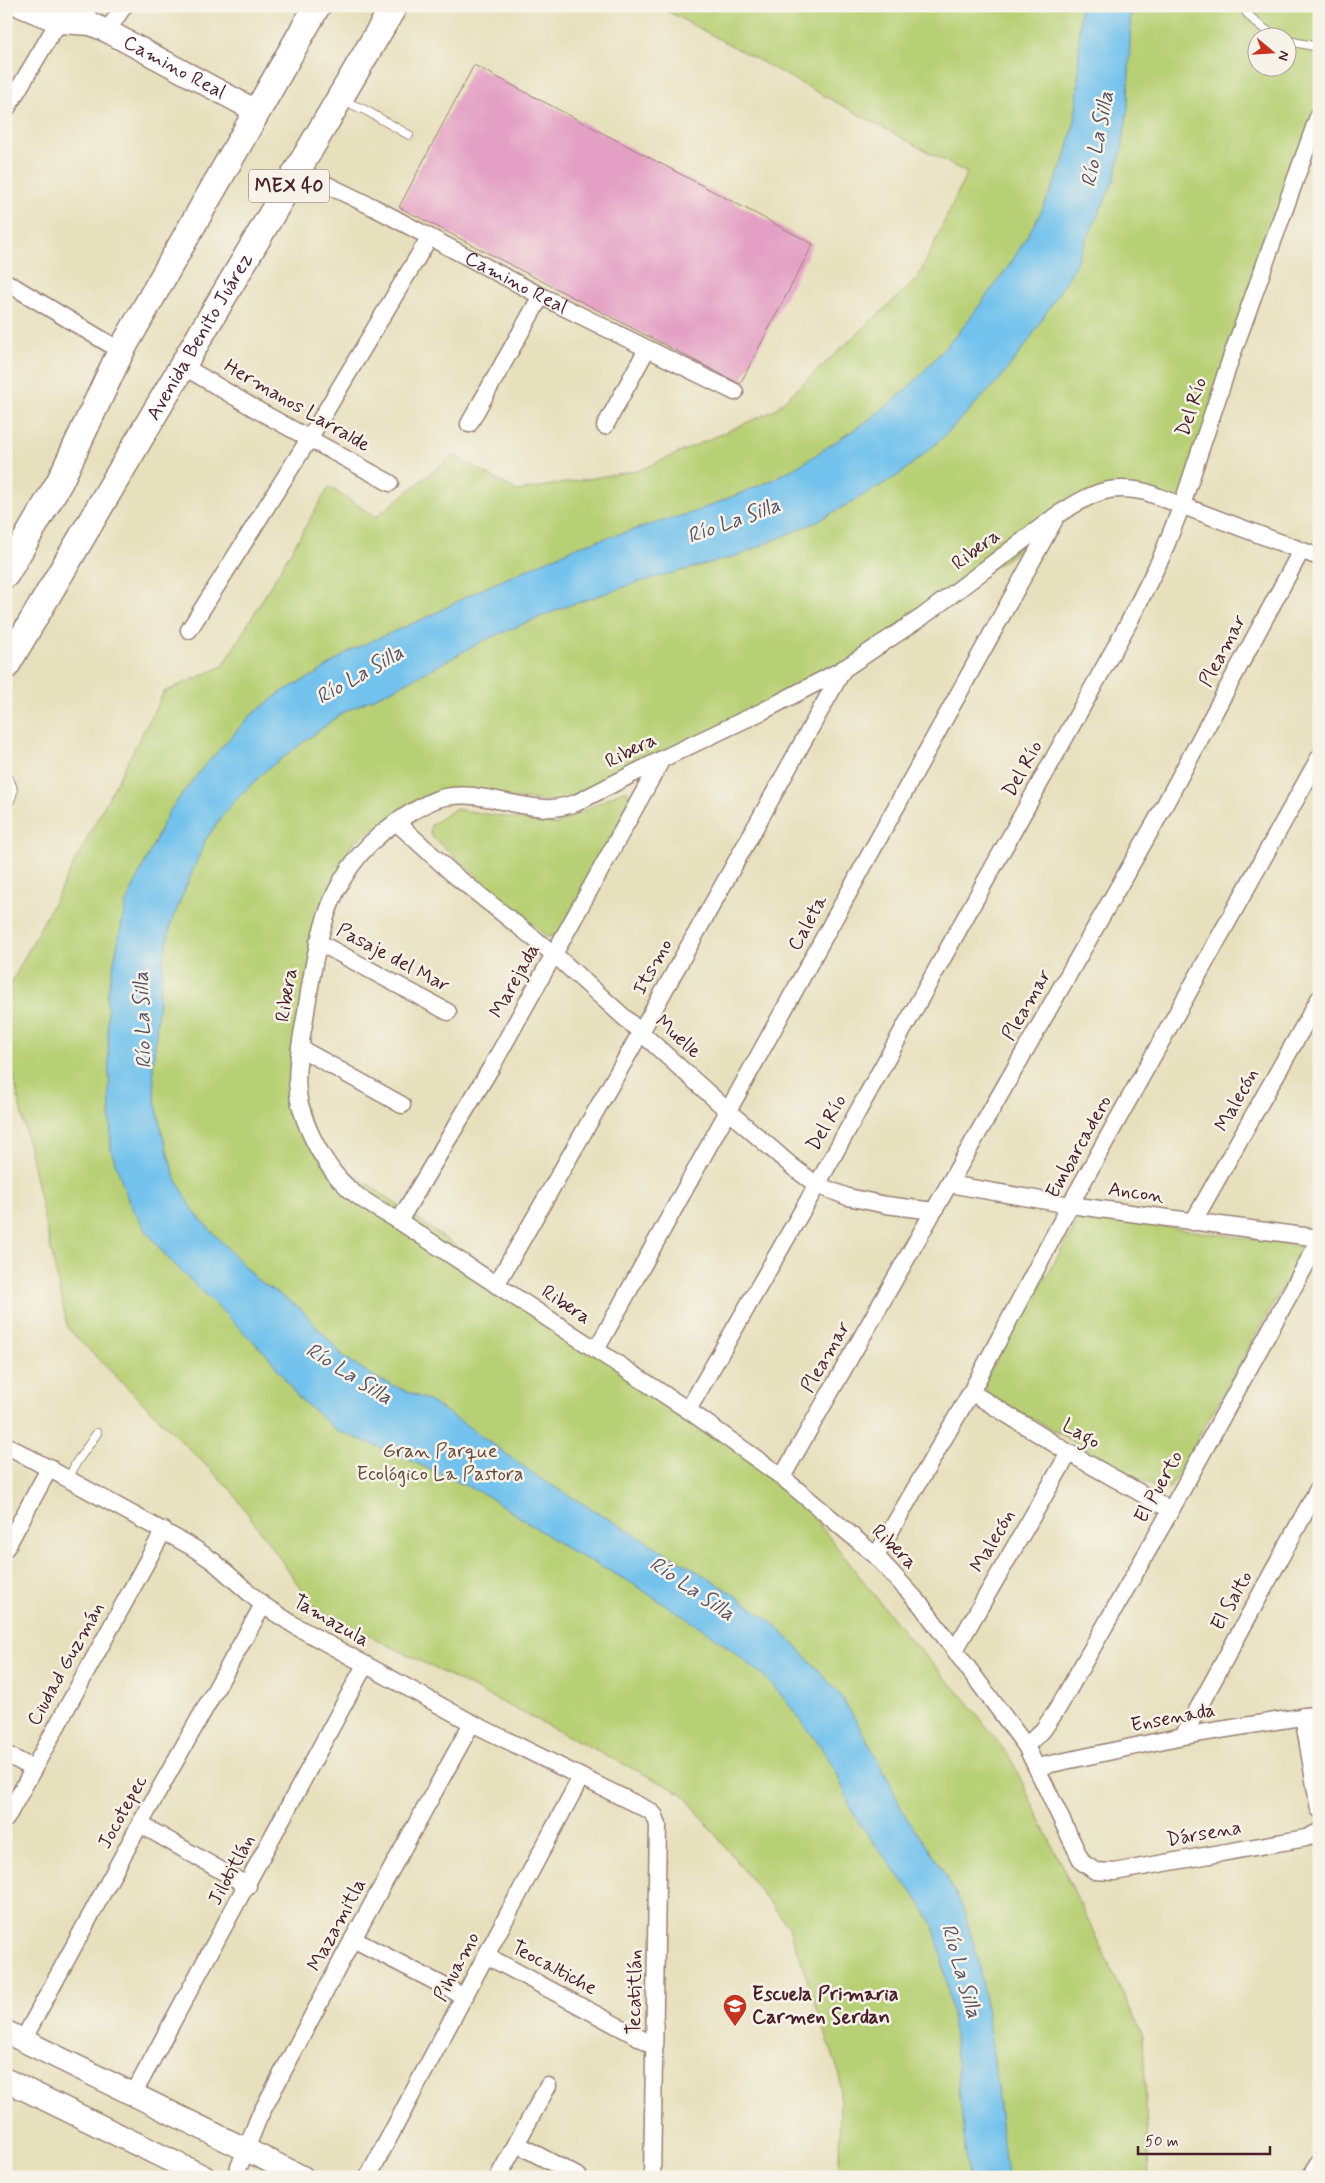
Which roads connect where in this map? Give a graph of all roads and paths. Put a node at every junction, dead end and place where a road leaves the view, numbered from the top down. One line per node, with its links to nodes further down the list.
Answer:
1 (22, 6): 6 (main road, Camino Real)
2 (124, 6): 7 (street)
3 (317, 6): 13 (main road, MEX 40)
4 (394, 6): 11 (main road, Avenida Benito Juárez / MEX 40)
5 (1242, 6): 8 (lane)
6 (68, 12): 7 (main road, Camino Real); 12 (street)
7 (99, 27): 13 (main road, Camino Real)
8 (1262, 28)
9 (1298, 43): 10 (lane)
10 (1319, 47)
11 (340, 100): 15 (lane); 16 (main road, Avenida Benito Juárez / MEX 40)
12 (6, 110)
13 (258, 112): 21 (main road, MEX 40)
14 (1319, 114): 28 (street, Del Río)
15 (410, 134)
16 (298, 171): 17 (street, Camino Real); 22 (main road, Avenida Benito Juárez / MEX 40)
17 (429, 238): 19 (street, Camino Real); 26 (street)
18 (6, 282): 21 (street)
19 (541, 296): 20 (street, Camino Real); 24 (street)
20 (647, 349): 23 (street, Camino Real); 25 (street)
21 (121, 351): 32 (main road, MEX 40)
22 (183, 366): 26 (street, Hermanos Larralde); 34 (main road, Avenida Benito Juárez / MEX 40)
23 (735, 392)
24 (468, 424)
25 (605, 426)
26 (309, 439): 27 (street, Hermanos Larralde); 33 (street)
27 (390, 483)
28 (1182, 505): 29 (street, Ribera); 30 (street, Ribera); 50 (street, Del Río)
29 (1057, 516): 35 (street, Ribera); 48 (street, Caleta)
30 (1301, 550): 31 (street, Ribera); 49 (street, Pleamar)
31 (1319, 557)
32 (6, 574)
33 (189, 630)
34 (6, 665)
35 (844, 668): 37 (street, Ribera); 45 (street, Itsmo)
36 (1319, 758): 51 (street, Embarcadero)
37 (662, 759): 40 (street, Ribera); 42 (street, Marejada)
38 (6, 777): 39 (lane)
39 (6, 807)
40 (396, 822): 41 (street, Ribera); 42 (street, Muelle)
41 (318, 942): 44 (street, Pasaje del Mar); 46 (street, Ribera)
42 (555, 955): 45 (street, Muelle); 53 (street, Marejada)
43 (1319, 999): 54 (street, Malecón)
44 (448, 1012)
45 (641, 1032): 48 (street, Muelle); 56 (street, Itsmo)
46 (300, 1048): 47 (street); 53 (street, Ribera)
47 (402, 1105)
48 (728, 1111): 50 (street, Muelle); 57 (street, Caleta)
49 (949, 1184): 51 (street, Ancon); 52 (street, Pleamar)
50 (817, 1185): 52 (street, Muelle); 59 (street, Del Río)
51 (1070, 1205): 54 (street, Ancon); 58 (street, Embarcadero)
52 (934, 1211): 64 (street, Pleamar)
53 (399, 1221): 56 (street, Ribera)
54 (1193, 1222): 55 (street, Ancon)
55 (1319, 1239): 67 (street, El Puerto)
56 (496, 1285): 57 (street, Ribera)
57 (596, 1350): 59 (street, Ribera)
58 (970, 1392): 62 (street, Lago); 70 (street, Embarcadero)
59 (688, 1410): 64 (street, Ribera)
60 (97, 1433): 65 (lane)
61 (6, 1445): 63 (street, Tamazula)
62 (1068, 1453): 67 (street, Lago); 72 (street, Malecón)
63 (50, 1467): 65 (street, Tamazula); 69 (street)
64 (782, 1477): 70 (street, Ribera)
65 (69, 1478): 68 (street, Tamazula)
66 (1319, 1487): 76 (street, El Salto)
67 (1171, 1510): 77 (street, El Puerto)
68 (164, 1530): 71 (street, Tamazula); 79 (street, Ciudad Guzmán)
69 (6, 1548)
70 (876, 1556): 72 (street, Ribera)
71 (263, 1604): 73 (street, Tamazula); 85 (street, Jocotepec)
72 (955, 1650): 77 (street, Ribera)
73 (365, 1665): 75 (street, Tamazula); 88 (street, Jilotitlán)
74 (1311, 1715): 76 (street, Ensenada); 82 (street)
75 (472, 1723): 81 (street, Tamazula); 89 (street, Mazamitla)
76 (1183, 1736): 80 (street, Ensenada)
77 (1026, 1746): 80 (street, Ribera)
78 (6, 1754): 79 (street)
79 (32, 1768): 84 (street, Ciudad Guzmán)
80 (1037, 1768): 87 (street, Ribera)
81 (581, 1776): 83 (street, Tamazula); 90 (street, Pihuamo)
82 (1319, 1809)
83 (650, 1811): 93 (street, Tecatitlán)
84 (6, 1819)
85 (140, 1824): 88 (street); 92 (street, Jocotepec)
86 (1319, 1832): 87 (street, Dársena)
87 (1095, 1871)
88 (248, 1886): 96 (street, Jilotitlán)
89 (353, 1939): 91 (street); 98 (street, Mazamitla)
90 (487, 1956): 91 (street, Pihuamo); 93 (street, Teocaltiche)
91 (465, 1997): 103 (street, Pihuamo)
92 (14, 2036): 96 (main road)
93 (655, 2046): 106 (street, Tecatitlán)
94 (6, 2080): 100 (main road)
95 (548, 2086): 97 (street)
96 (134, 2093): 98 (main road)
97 (517, 2144): 104 (street); 105 (street)
98 (246, 2150): 101 (street, Mazamitla); 102 (main road)
99 (1319, 2163): 107 (street)
100 (204, 2177)
101 (235, 2177)
102 (302, 2177)
103 (368, 2177)
104 (498, 2177)
105 (579, 2177)
106 (652, 2177)
107 (1310, 2177)

